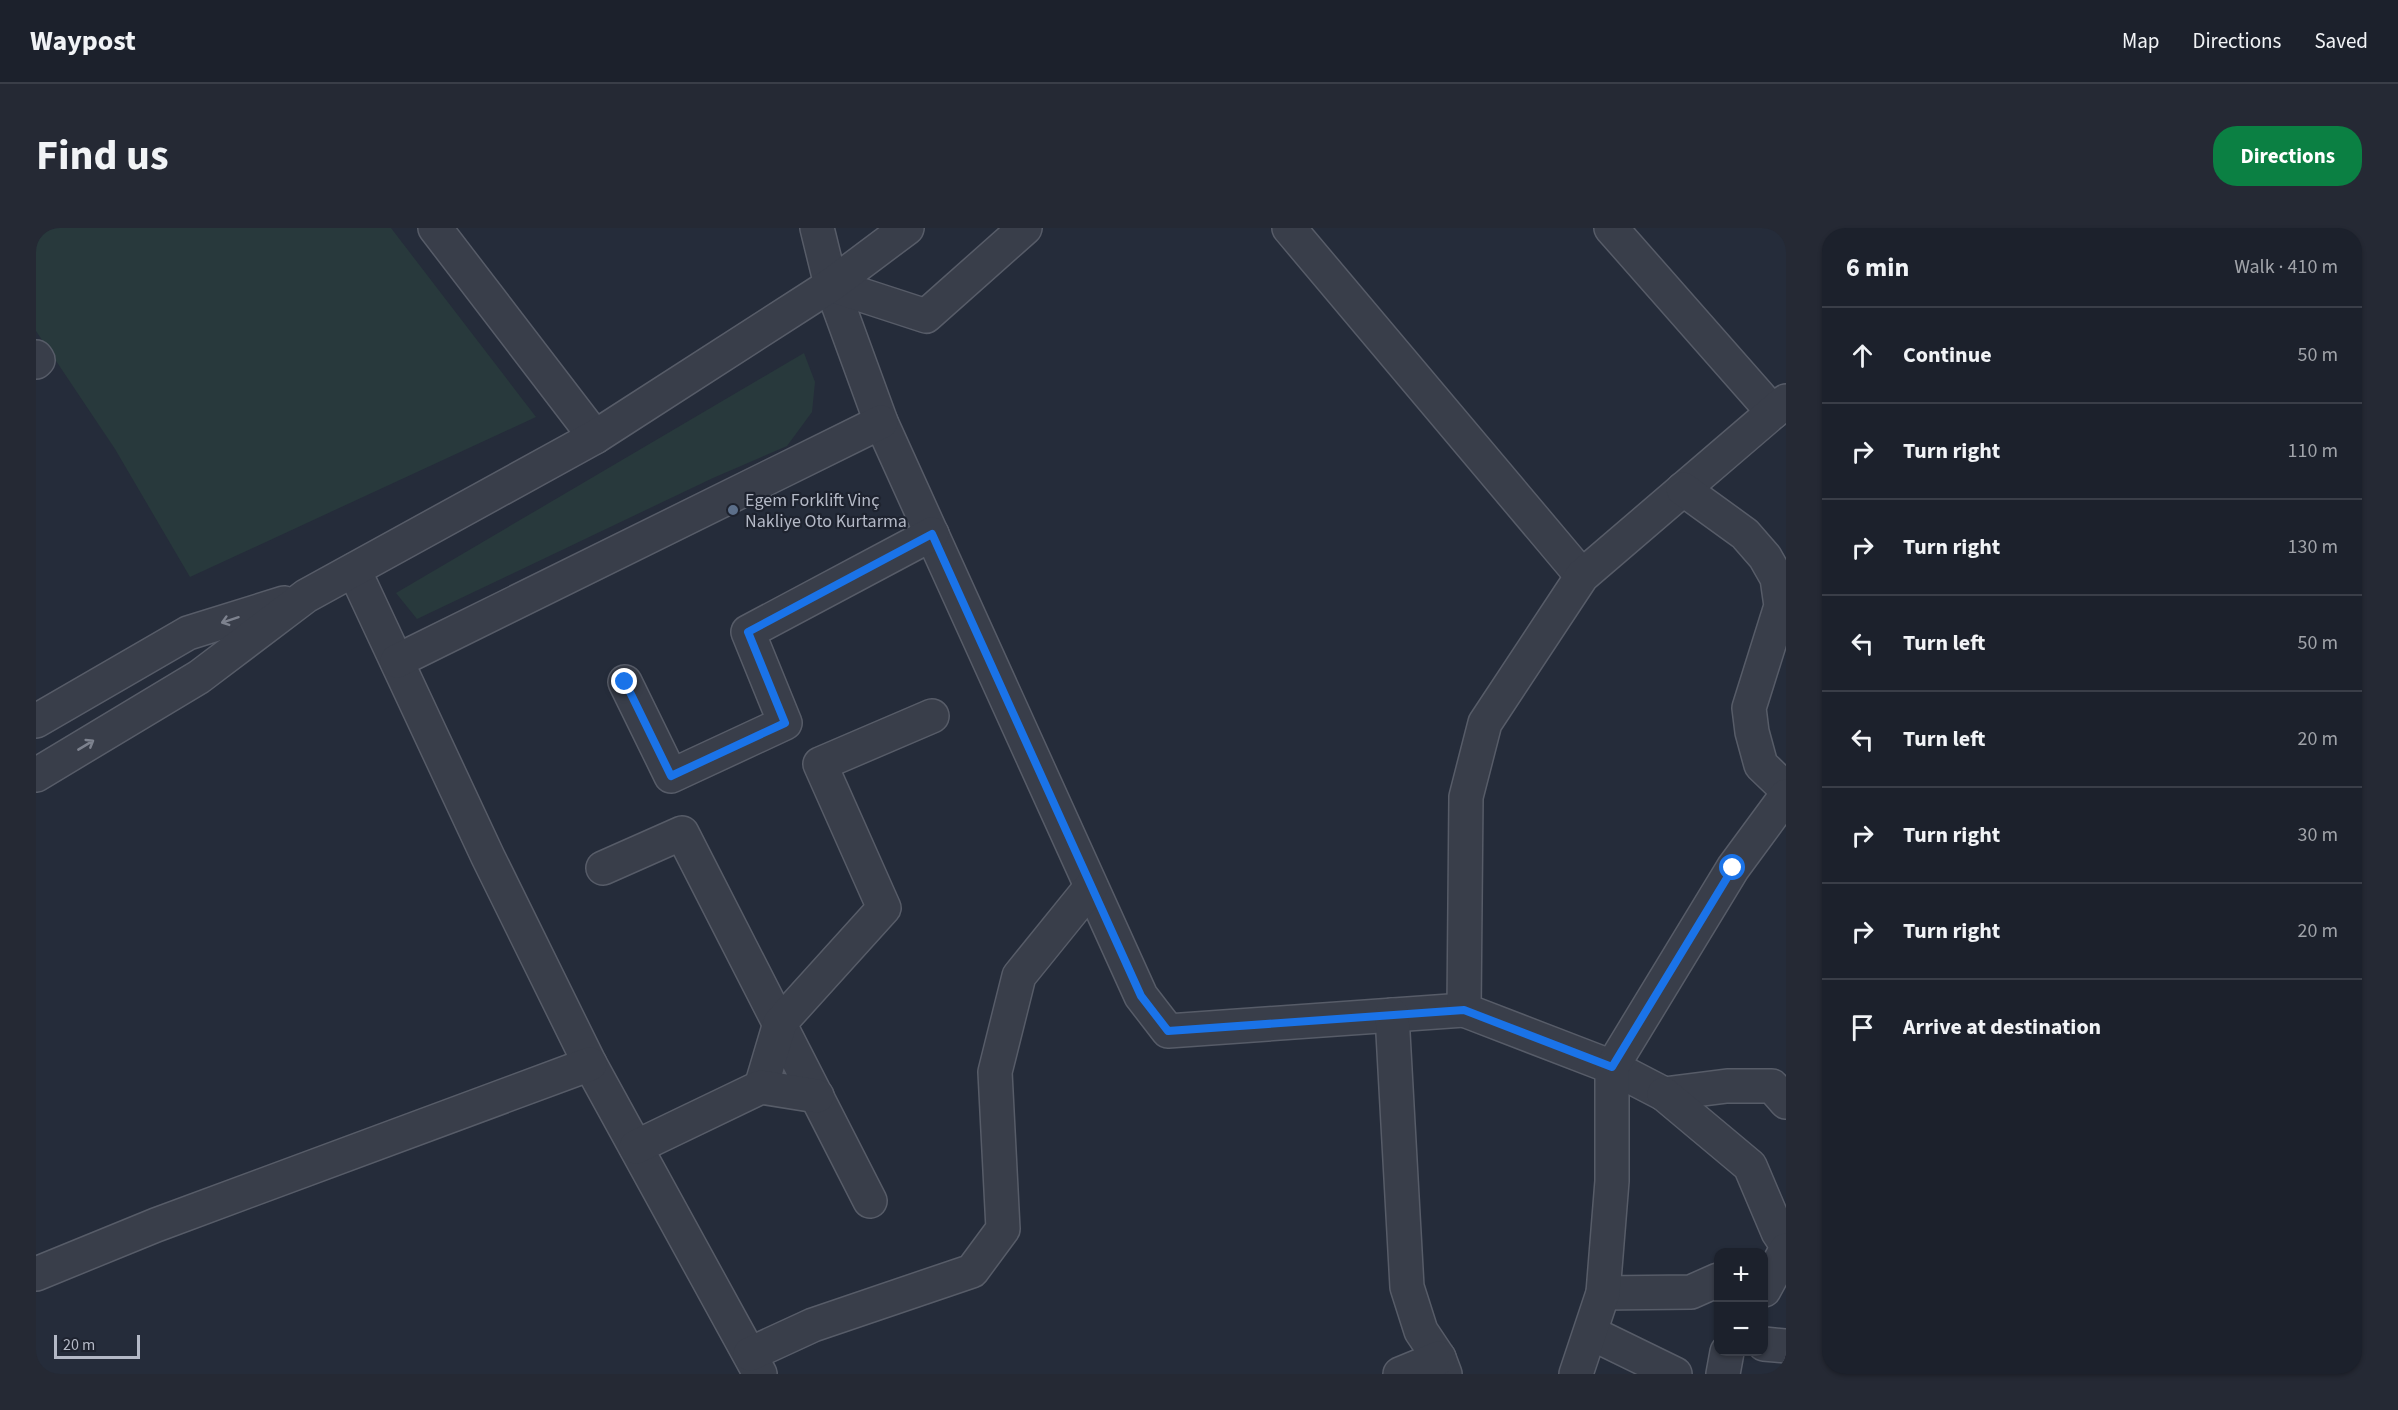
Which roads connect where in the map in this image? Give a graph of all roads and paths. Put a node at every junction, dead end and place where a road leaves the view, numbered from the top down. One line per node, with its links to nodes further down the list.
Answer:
1 (435, 228): 12 (street)
2 (817, 228): 7 (street)
3 (907, 228): 7 (street)
4 (1025, 228): 7 (street)
5 (1611, 228): 10 (street)
6 (1293, 229): 16 (street)
7 (831, 285): 11 (street); 12 (street)
8 (36, 357): 9 (street)
9 (36, 362)
10 (1780, 406): 13 (street)
11 (881, 422): 14 (street); 18 (street)
12 (595, 437): 15 (street)
13 (1683, 489): 16 (street); 23 (street)
14 (932, 534): 19 (street); 26 (street)
15 (354, 570): 17 (street); 18 (street)
16 (1582, 576): 27 (street)
17 (306, 596): 21 (street, one-way to 21); 22 (street, one-way to 17)
18 (397, 661): 30 (street)
19 (625, 682)
20 (932, 716): 29 (street)
21 (36, 721)
22 (36, 775)
23 (1786, 789)
24 (1786, 796): 31 (street)
25 (603, 868): 29 (street)
26 (1091, 886): 28 (street); 47 (street)
27 (1464, 1010): 28 (street); 31 (street)
28 (1392, 1015): 48 (street)
29 (780, 1023): 32 (street); 34 (street)
30 (590, 1064): 36 (street); 39 (street)
31 (1612, 1067): 33 (street); 42 (street)
32 (761, 1088): 34 (street); 36 (street)
33 (1664, 1094): 35 (street); 38 (street)
34 (817, 1096): 37 (street)
35 (1786, 1102)
36 (636, 1147): 47 (street)
37 (870, 1201)
38 (1777, 1245): 40 (street)
39 (36, 1274)
40 (1768, 1276)
41 (1714, 1282): 42 (street)
42 (1603, 1293): 43 (street)
43 (1591, 1333): 50 (street); 51 (street)
44 (1768, 1344): 45 (street)
45 (1786, 1346)
46 (1726, 1356): 52 (street)
47 (755, 1364)
48 (1442, 1366): 49 (street)
49 (1400, 1374)
50 (1576, 1374)
51 (1675, 1374)
52 (1723, 1374)

